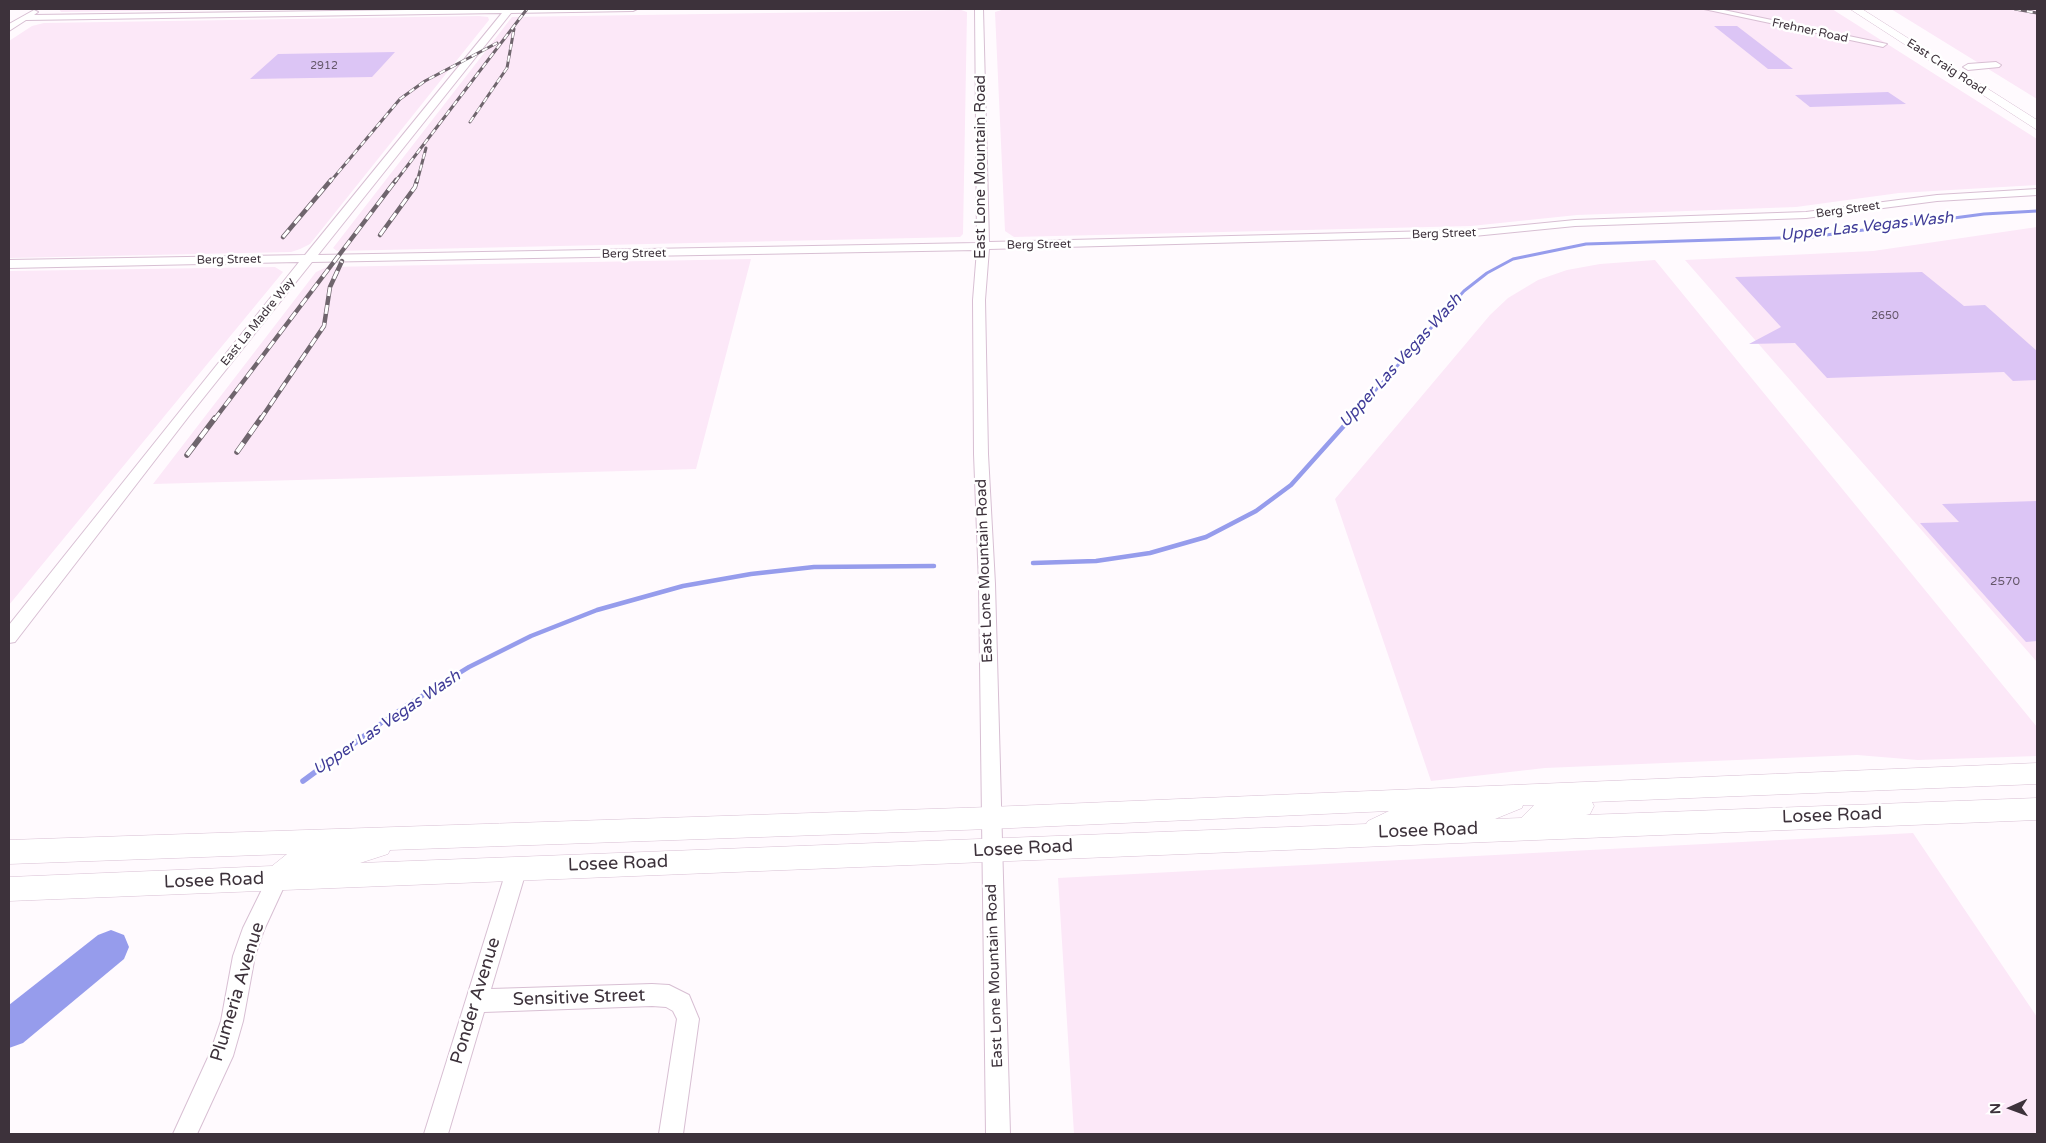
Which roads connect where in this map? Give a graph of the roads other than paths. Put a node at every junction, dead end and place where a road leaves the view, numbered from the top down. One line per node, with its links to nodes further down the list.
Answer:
1 (39, 9): 8 (street)
2 (634, 9): 7 (street)
3 (980, 9): 16 (street, East Lone Mountain Road)
4 (1708, 9): 10 (street, Frehner Road)
5 (1855, 9): 14 (main road, East Craig Road)
6 (1874, 9): 12 (main road, East Craig Road)
7 (510, 10): 8 (street); 17 (street, East La Madre Way)
8 (25, 18): 9 (street)
9 (9, 28)
10 (1883, 44)
11 (1996, 65): 12 (street)
12 (1968, 67): 13 (main road, East Craig Road)
13 (2027, 105)
14 (2037, 126)
15 (2037, 192): 16 (street, Berg Street)
16 (983, 246): 17 (street, Berg Street); 24 (street, East Lone Mountain Road)
17 (310, 259): 18 (street, Berg Street); 19 (street, East La Madre Way)
18 (9, 264)
19 (9, 637)
20 (2037, 774): 21 (main road, Losee Road)
21 (1660, 788): 22 (main road, Losee Road); 25 (main road)
22 (1526, 794): 24 (main road, Losee Road); 26 (main road)
23 (2037, 809): 25 (main road, Losee Road)
24 (990, 818): 27 (main road, Losee Road); 28 (street, East Lone Mountain Road)
25 (1529, 828): 26 (main road, Losee Road)
26 (1367, 834): 28 (main road, Losee Road)
27 (413, 836): 29 (main road, Losee Road); 31 (main road)
28 (991, 850): 30 (main road, Losee Road); 38 (street, East Lone Mountain Road)
29 (9, 852)
30 (517, 868): 31 (main road, Losee Road); 33 (street, Ponder Avenue)
31 (278, 878): 32 (main road, Losee Road); 35 (street, Plumeria Avenue)
32 (9, 889)
33 (476, 1001): 34 (street, Sensitive Street); 36 (street, Ponder Avenue)
34 (681, 1003): 37 (street)
35 (186, 1134)
36 (436, 1134)
37 (671, 1134)
38 (998, 1134)

